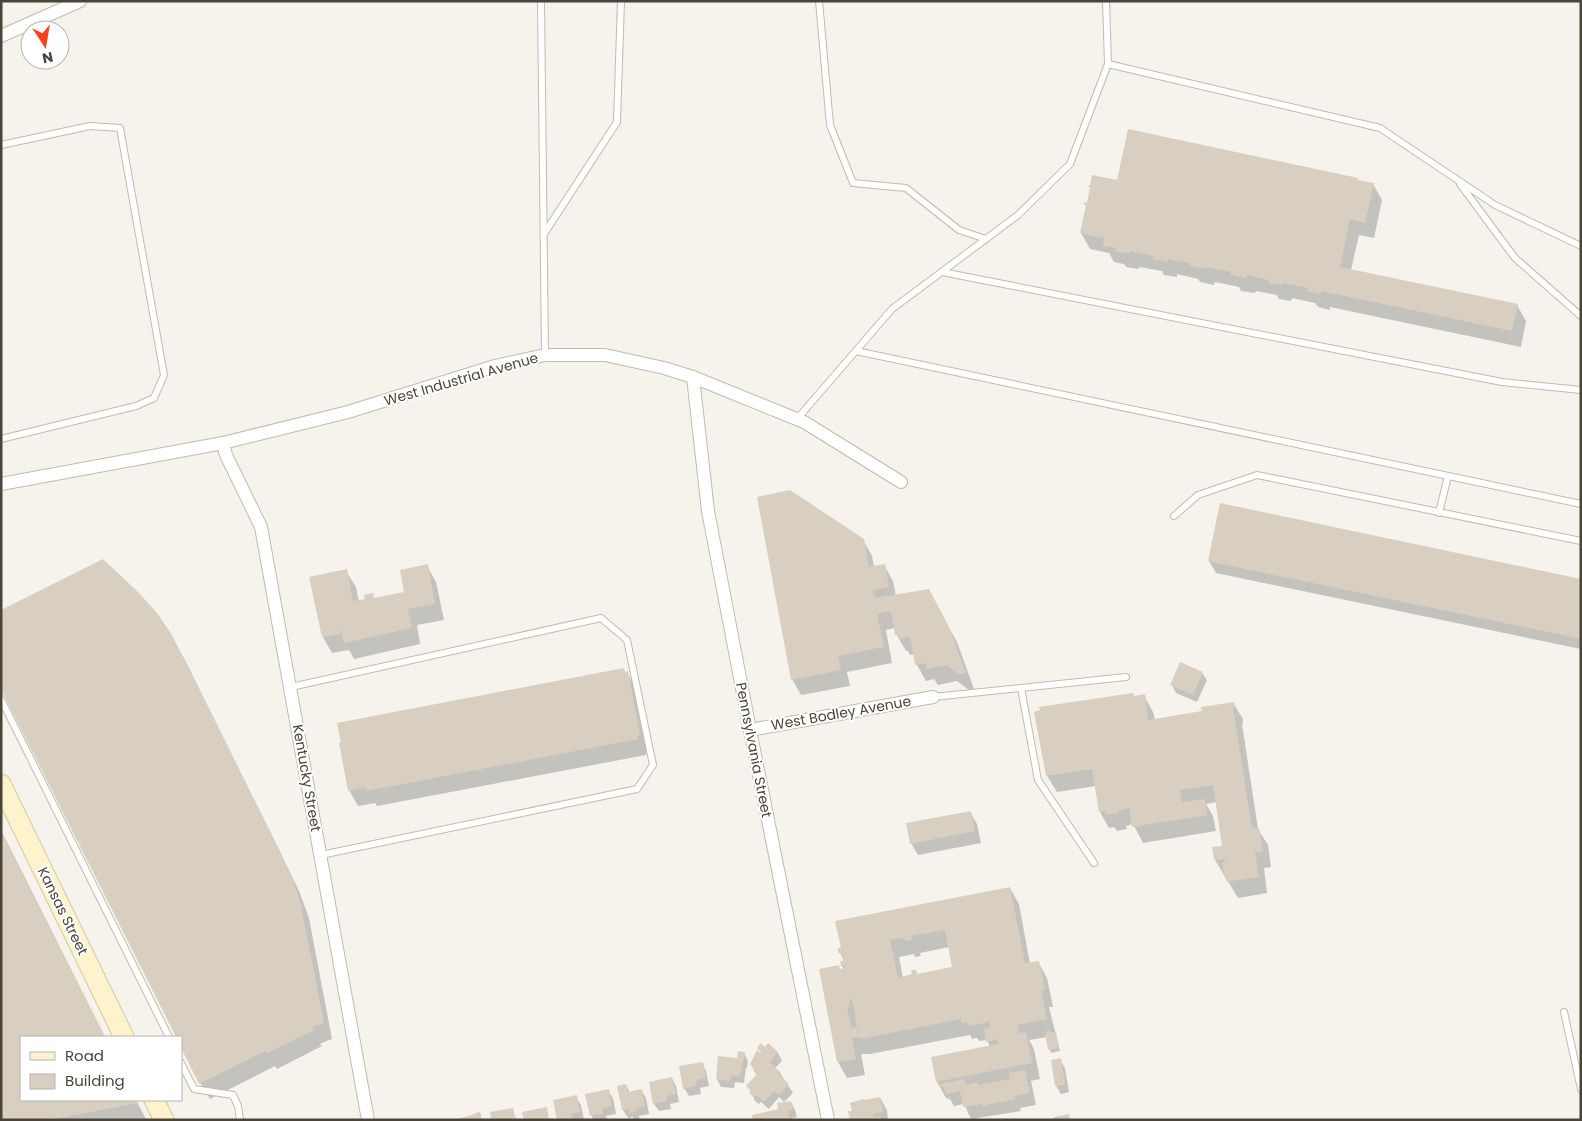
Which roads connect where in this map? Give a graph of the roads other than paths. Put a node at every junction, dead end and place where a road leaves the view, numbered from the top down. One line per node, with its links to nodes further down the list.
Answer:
1 (80, 1): 6 (street)
2 (541, 1): 10 (lane)
3 (621, 1): 10 (lane)
4 (820, 1): 11 (lane)
5 (1106, 1): 7 (lane)
6 (1, 36)
7 (1108, 64): 9 (lane); 11 (lane)
8 (1, 145): 20 (lane)
9 (1456, 179): 12 (lane); 14 (lane)
10 (543, 235): 16 (lane)
11 (986, 238): 13 (lane)
12 (1581, 246)
13 (942, 272): 15 (lane); 18 (lane)
14 (1581, 316)
15 (856, 351): 19 (lane); 22 (lane)
16 (545, 354): 17 (street, West Industrial Avenue); 21 (street, West Industrial Avenue)
17 (693, 377): 19 (street, West Industrial Avenue); 34 (street, Pennsylvania Street)
18 (1581, 390)
19 (797, 419): 23 (street, West Industrial Avenue)
20 (1, 439)
21 (223, 442): 24 (street, West Industrial Avenue); 30 (street, Kentucky Street)
22 (1448, 476): 25 (lane); 26 (lane)
23 (901, 482)
24 (1, 484)
25 (1581, 504)
26 (1439, 513): 27 (lane); 28 (lane)
27 (1174, 516)
28 (1581, 542)
29 (1126, 677): 31 (lane)
30 (291, 687): 36 (street, Kentucky Street); 36 (lane)
31 (1021, 688): 32 (lane); 37 (lane)
32 (933, 697): 34 (street, West Bodley Avenue)
33 (1, 699): 40 (lane)
34 (750, 730): 47 (street, Pennsylvania Street)
35 (1, 784): 39 (street, Kansas Street)
36 (321, 855): 46 (street, Kentucky Street)
37 (1094, 863)
38 (1564, 1012): 42 (lane)
39 (124, 1036)
40 (169, 1036)
41 (182, 1064): 45 (lane)
42 (1581, 1089)
43 (154, 1101): 44 (street)
44 (164, 1120)
45 (240, 1120)
46 (368, 1120)
47 (828, 1120)

